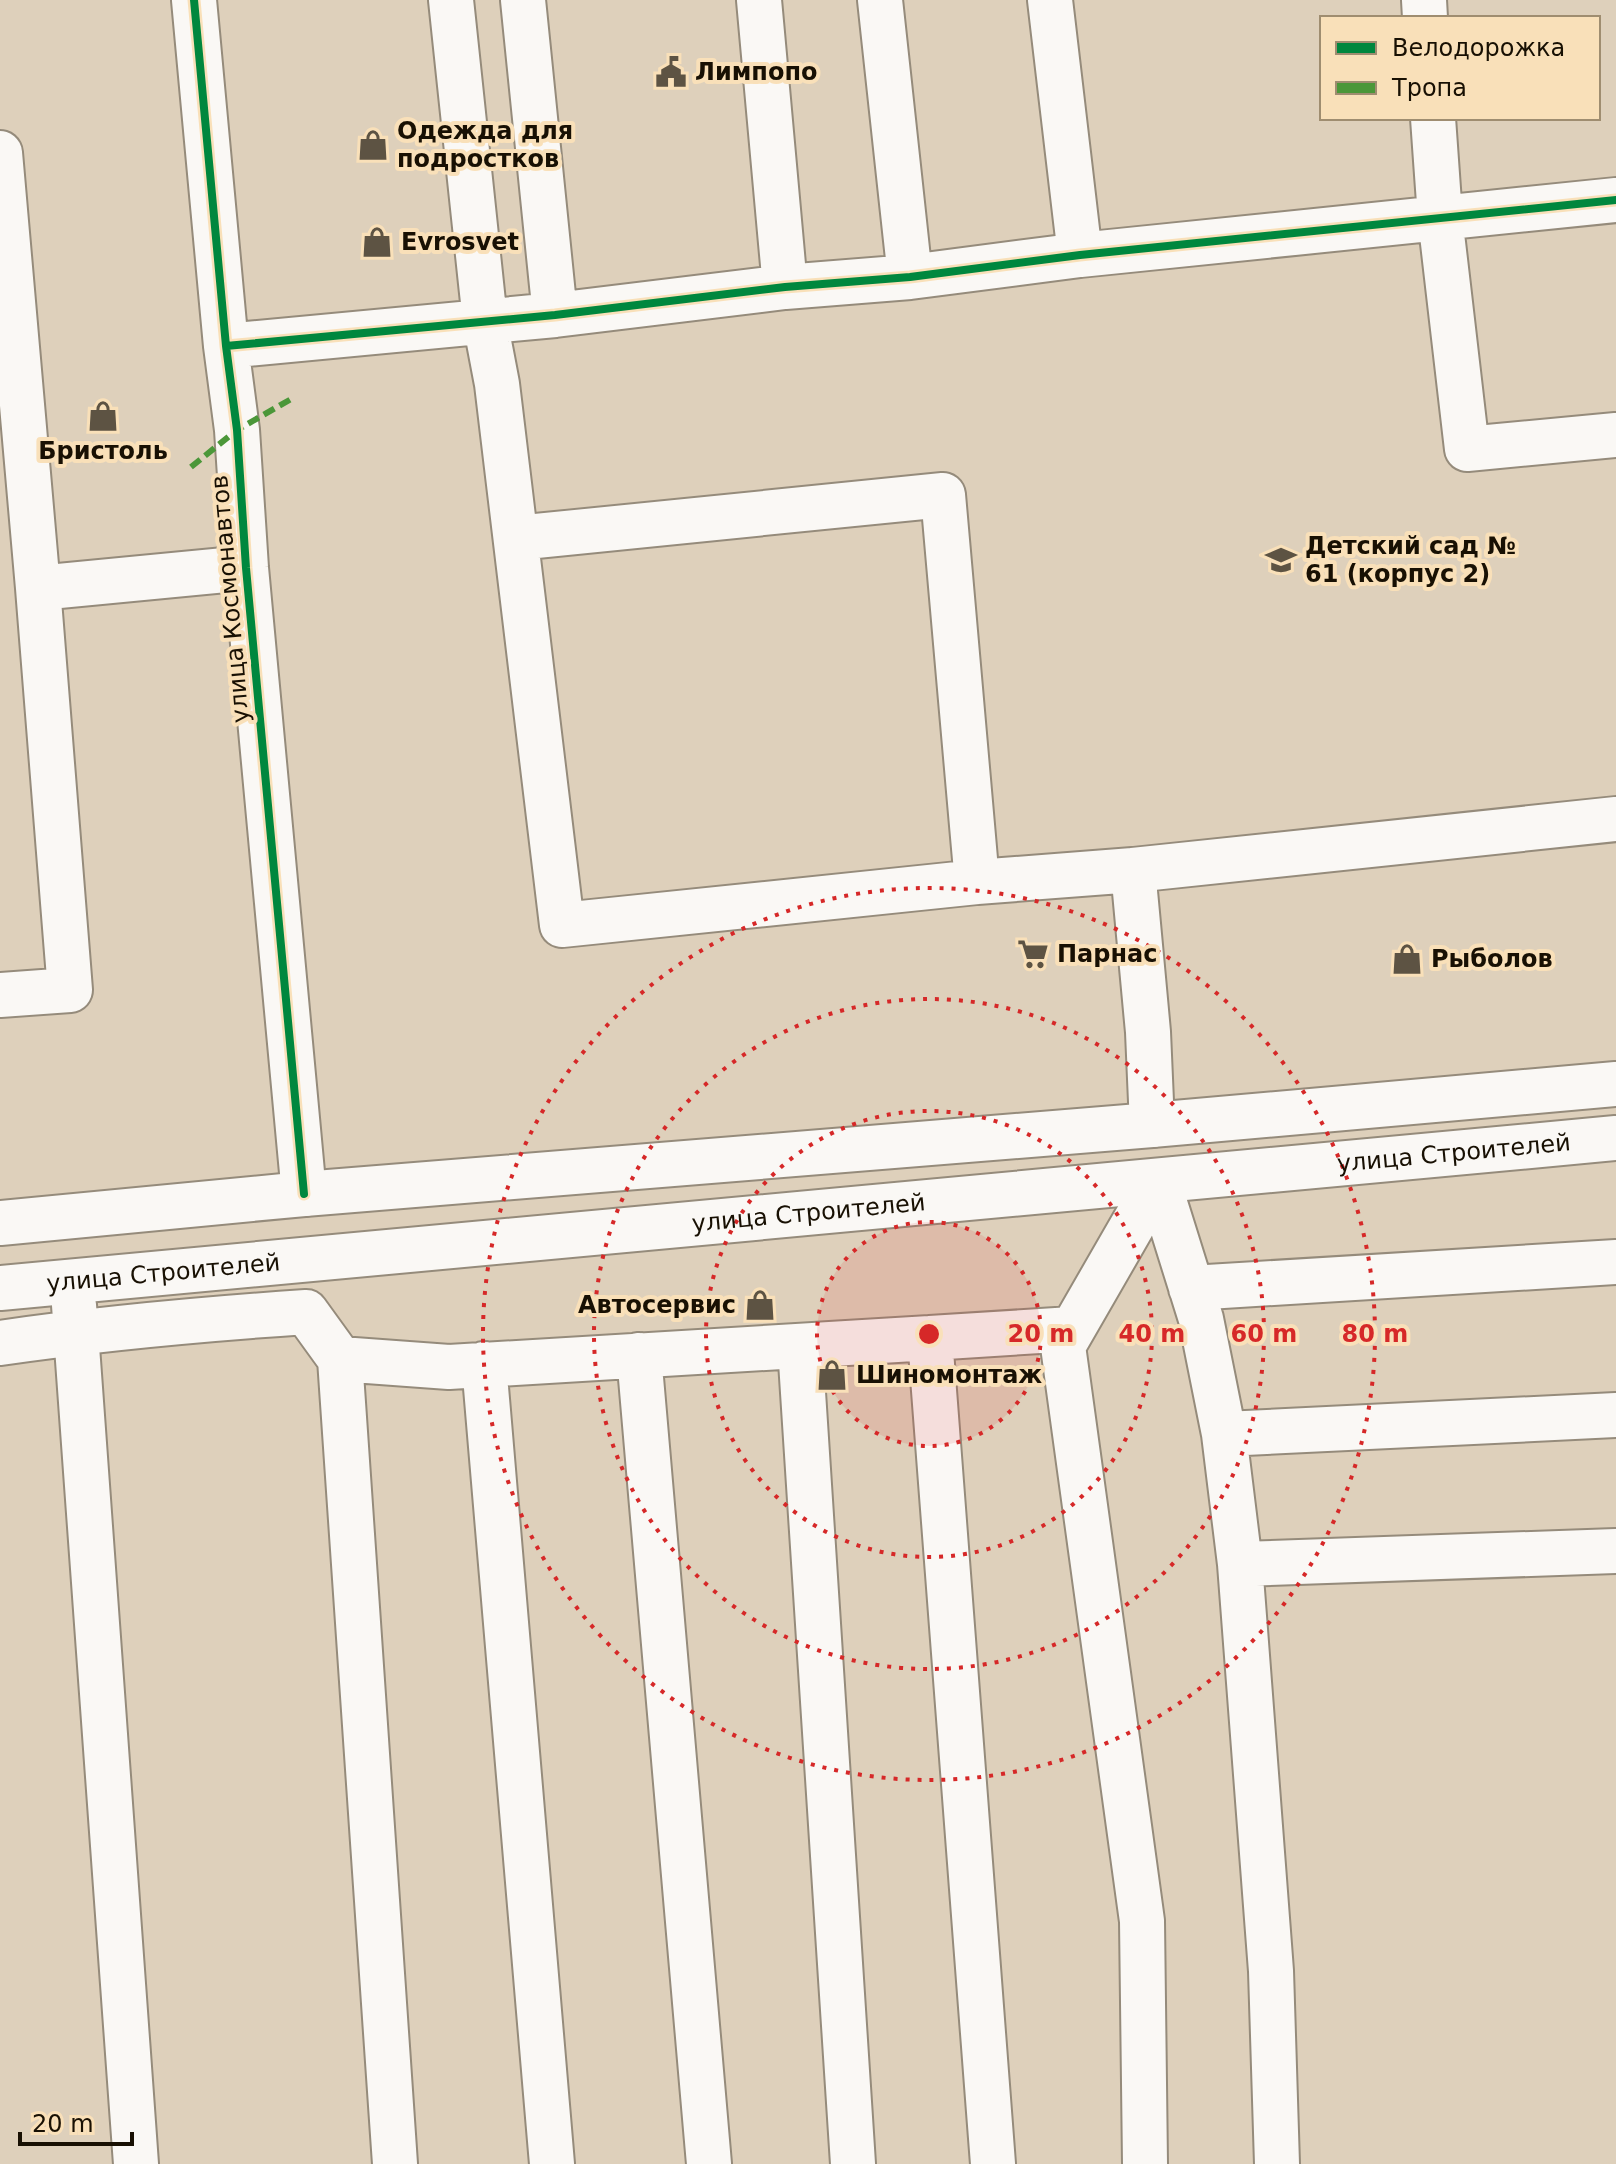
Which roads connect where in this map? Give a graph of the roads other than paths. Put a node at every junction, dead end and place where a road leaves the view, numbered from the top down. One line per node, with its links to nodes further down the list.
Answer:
1 (194, 0): 17 (main road, улица Космонавтов)
2 (451, 0): 16 (main road)
3 (523, 0): 15 (main road)
4 (759, 0): 13 (main road)
5 (880, 0): 12 (main road)
6 (1050, 0): 11 (main road)
7 (1433, 120): 10 (main road)
8 (0, 153): 14 (main road)
9 (1616, 200): 10 (main road)
10 (1440, 217): 11 (main road); 18 (main road)
11 (1080, 255): 12 (main road)
12 (910, 277): 13 (main road)
13 (785, 287): 15 (main road)
14 (6, 313): 19 (main road)
15 (555, 315): 16 (main road)
16 (485, 321): 17 (main road); 20 (main road)
17 (226, 346): 21 (main road, улица Космонавтов)
18 (1616, 435)
19 (15, 494): 22 (main road)
20 (516, 538): 25 (main road); 25 (main road)
21 (246, 568): 22 (main road); 31 (main road, улица Космонавтов)
22 (38, 588): 26 (main road)
23 (1616, 819): 24 (main road)
24 (1133, 870): 25 (main road); 28 (main road)
25 (977, 882)
26 (0, 995)
27 (1616, 1084): 28 (main road)
28 (1152, 1125): 30 (main road); 31 (main road)
29 (1616, 1138): 30 (main road, улица Строителей)
30 (1158, 1181): 33 (main road, улица Строителей); 37 (main road); 38 (main road)
31 (304, 1194): 32 (main road); 33 (main road, улица Космонавтов)
32 (0, 1223)
33 (312, 1261): 35 (main road, улица Строителей)
34 (1616, 1262): 37 (main road)
35 (72, 1281): 36 (main road, улица Строителей); 39 (main road)
36 (0, 1288)
37 (1191, 1288): 47 (main road)
38 (1072, 1329): 40 (main road); 56 (main road)
39 (75, 1332): 41 (main road); 44 (main road); 50 (main road)
40 (930, 1338): 42 (main road); 55 (main road)
41 (0, 1343)
42 (800, 1346): 43 (main road); 54 (main road)
43 (639, 1355): 45 (main road); 53 (main road)
44 (340, 1359): 45 (main road); 51 (main road)
45 (484, 1364): 52 (main road)
46 (1616, 1415): 47 (main road)
47 (1224, 1434): 49 (main road)
48 (1616, 1551): 49 (main road)
49 (1240, 1564): 57 (main road)
50 (136, 2164)
51 (395, 2164)
52 (552, 2164)
53 (709, 2164)
54 (853, 2164)
55 (993, 2164)
56 (1145, 2164)
57 (1277, 2164)

